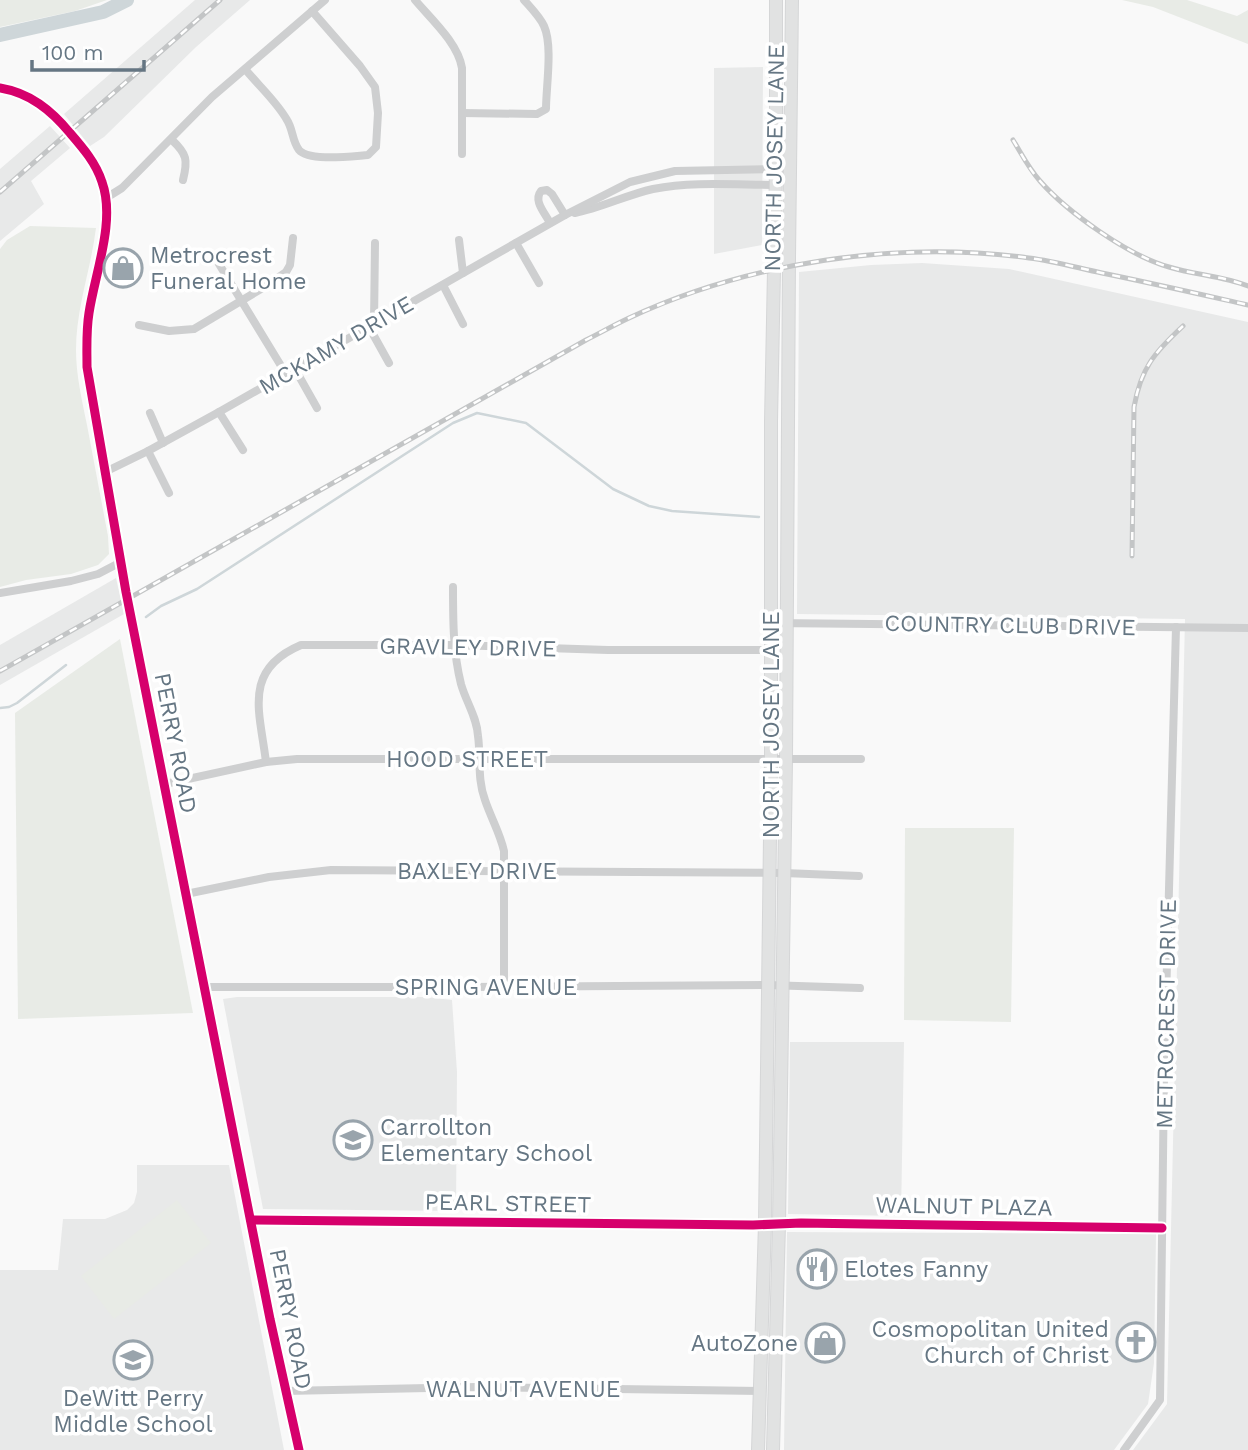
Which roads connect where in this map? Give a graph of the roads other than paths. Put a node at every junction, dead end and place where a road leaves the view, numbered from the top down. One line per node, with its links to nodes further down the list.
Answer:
1 (325, 0): 6 (street)
2 (415, 0): 9 (street)
3 (524, 0): 9 (street)
4 (776, 0): 12 (main road, NORTH JOSEY LANE)
5 (792, 0): 13 (main road, NORTH JOSEY LANE)
6 (312, 11): 7 (street); 7 (street)
7 (245, 69): 10 (street)
8 (0, 88): 17 (street, PERRY ROAD)
9 (462, 113): 11 (street)
10 (172, 139): 14 (street); 17 (street)
11 (462, 155)
12 (776, 169): 13 (street, MCKAMY DRIVE); 16 (main road, NORTH JOSEY LANE); 18 (street, MCKAMY DRIVE)
13 (790, 169): 15 (main road, NORTH JOSEY LANE)
14 (183, 180)
15 (790, 185): 16 (street, MCKAMY DRIVE); 47 (main road, NORTH JOSEY LANE)
16 (775, 186): 18 (street, MCKAMY DRIVE); 46 (main road, NORTH JOSEY LANE)
17 (106, 198): 41 (street, PERRY ROAD)
18 (565, 215): 19 (street, MCKAMY DRIVE); 19 (street)
19 (550, 223): 23 (street, MCKAMY DRIVE)
20 (293, 238): 28 (street)
21 (459, 240): 25 (street)
22 (375, 243): 31 (street)
23 (516, 243): 25 (street, MCKAMY DRIVE); 26 (street)
24 (219, 264): 28 (street)
25 (463, 273): 27 (street, MCKAMY DRIVE)
26 (539, 283)
27 (443, 285): 29 (street); 31 (street, MCKAMY DRIVE)
28 (242, 300): 30 (street); 34 (street)
29 (463, 324)
30 (139, 325)
31 (371, 325): 32 (street); 33 (street, MCKAMY DRIVE)
32 (389, 363)
33 (295, 369): 34 (street, MCKAMY DRIVE); 35 (street)
34 (286, 374): 36 (street, MCKAMY DRIVE)
35 (317, 408)
36 (219, 412): 38 (street, MCKAMY DRIVE); 39 (street)
37 (150, 413): 38 (street)
38 (163, 443): 40 (street, MCKAMY DRIVE)
39 (243, 450)
40 (148, 451): 41 (street, MCKAMY DRIVE); 42 (street)
41 (105, 472): 43 (street, PERRY ROAD)
42 (169, 493)
43 (121, 562): 45 (street); 57 (street, PERRY ROAD)
44 (453, 587): 50 (street)
45 (0, 593)
46 (772, 623): 47 (street, COUNTRY CLUB DRIVE); 51 (main road, NORTH JOSEY LANE)
47 (786, 623): 48 (street, COUNTRY CLUB DRIVE); 54 (main road, NORTH JOSEY LANE)
48 (1176, 627): 49 (street, COUNTRY CLUB DRIVE); 71 (street, METROCREST DRIVE)
49 (1248, 628)
50 (454, 645): 51 (street, GRAVLEY DRIVE); 52 (street); 56 (street, GRAVLEY DRIVE)
51 (772, 650): 53 (main road, NORTH JOSEY LANE)
52 (478, 758): 53 (street, HOOD STREET); 56 (street, HOOD STREET); 58 (street)
53 (771, 760): 54 (street, HOOD STREET); 59 (main road, NORTH JOSEY LANE)
54 (786, 760): 55 (street, HOOD STREET); 60 (main road, NORTH JOSEY LANE)
55 (861, 760)
56 (267, 762): 57 (street, HOOD STREET)
57 (164, 784): 62 (street, PERRY ROAD)
58 (504, 872): 59 (street, BAXLEY DRIVE); 62 (street, BAXLEY DRIVE); 65 (street)
59 (769, 873): 60 (street, BAXLEY DRIVE); 63 (main road, NORTH JOSEY LANE)
60 (784, 873): 61 (street, BAXLEY DRIVE); 64 (main road, NORTH JOSEY LANE)
61 (859, 876)
62 (186, 894): 66 (street, PERRY ROAD)
63 (767, 985): 64 (street, SPRING AVENUE); 65 (street, SPRING AVENUE); 69 (main road, NORTH JOSEY LANE)
64 (783, 985): 67 (street, SPRING AVENUE); 70 (main road, NORTH JOSEY LANE)
65 (504, 986): 66 (street, SPRING AVENUE)
66 (204, 987): 68 (street, PERRY ROAD)
67 (859, 988)
68 (251, 1220): 69 (street, PEARL STREET); 72 (street, PERRY ROAD)
69 (765, 1224): 70 (street, WALNUT PLAZA); 73 (main road, NORTH JOSEY LANE)
70 (779, 1224): 71 (street, WALNUT PLAZA); 76 (main road, NORTH JOSEY LANE)
71 (1162, 1228): 77 (street, METROCREST DRIVE)
72 (285, 1391): 73 (street, WALNUT AVENUE); 74 (street, PERRY ROAD)
73 (761, 1391): 75 (main road, NORTH JOSEY LANE)
74 (299, 1450)
75 (758, 1450)
76 (774, 1450)
77 (1124, 1450)

